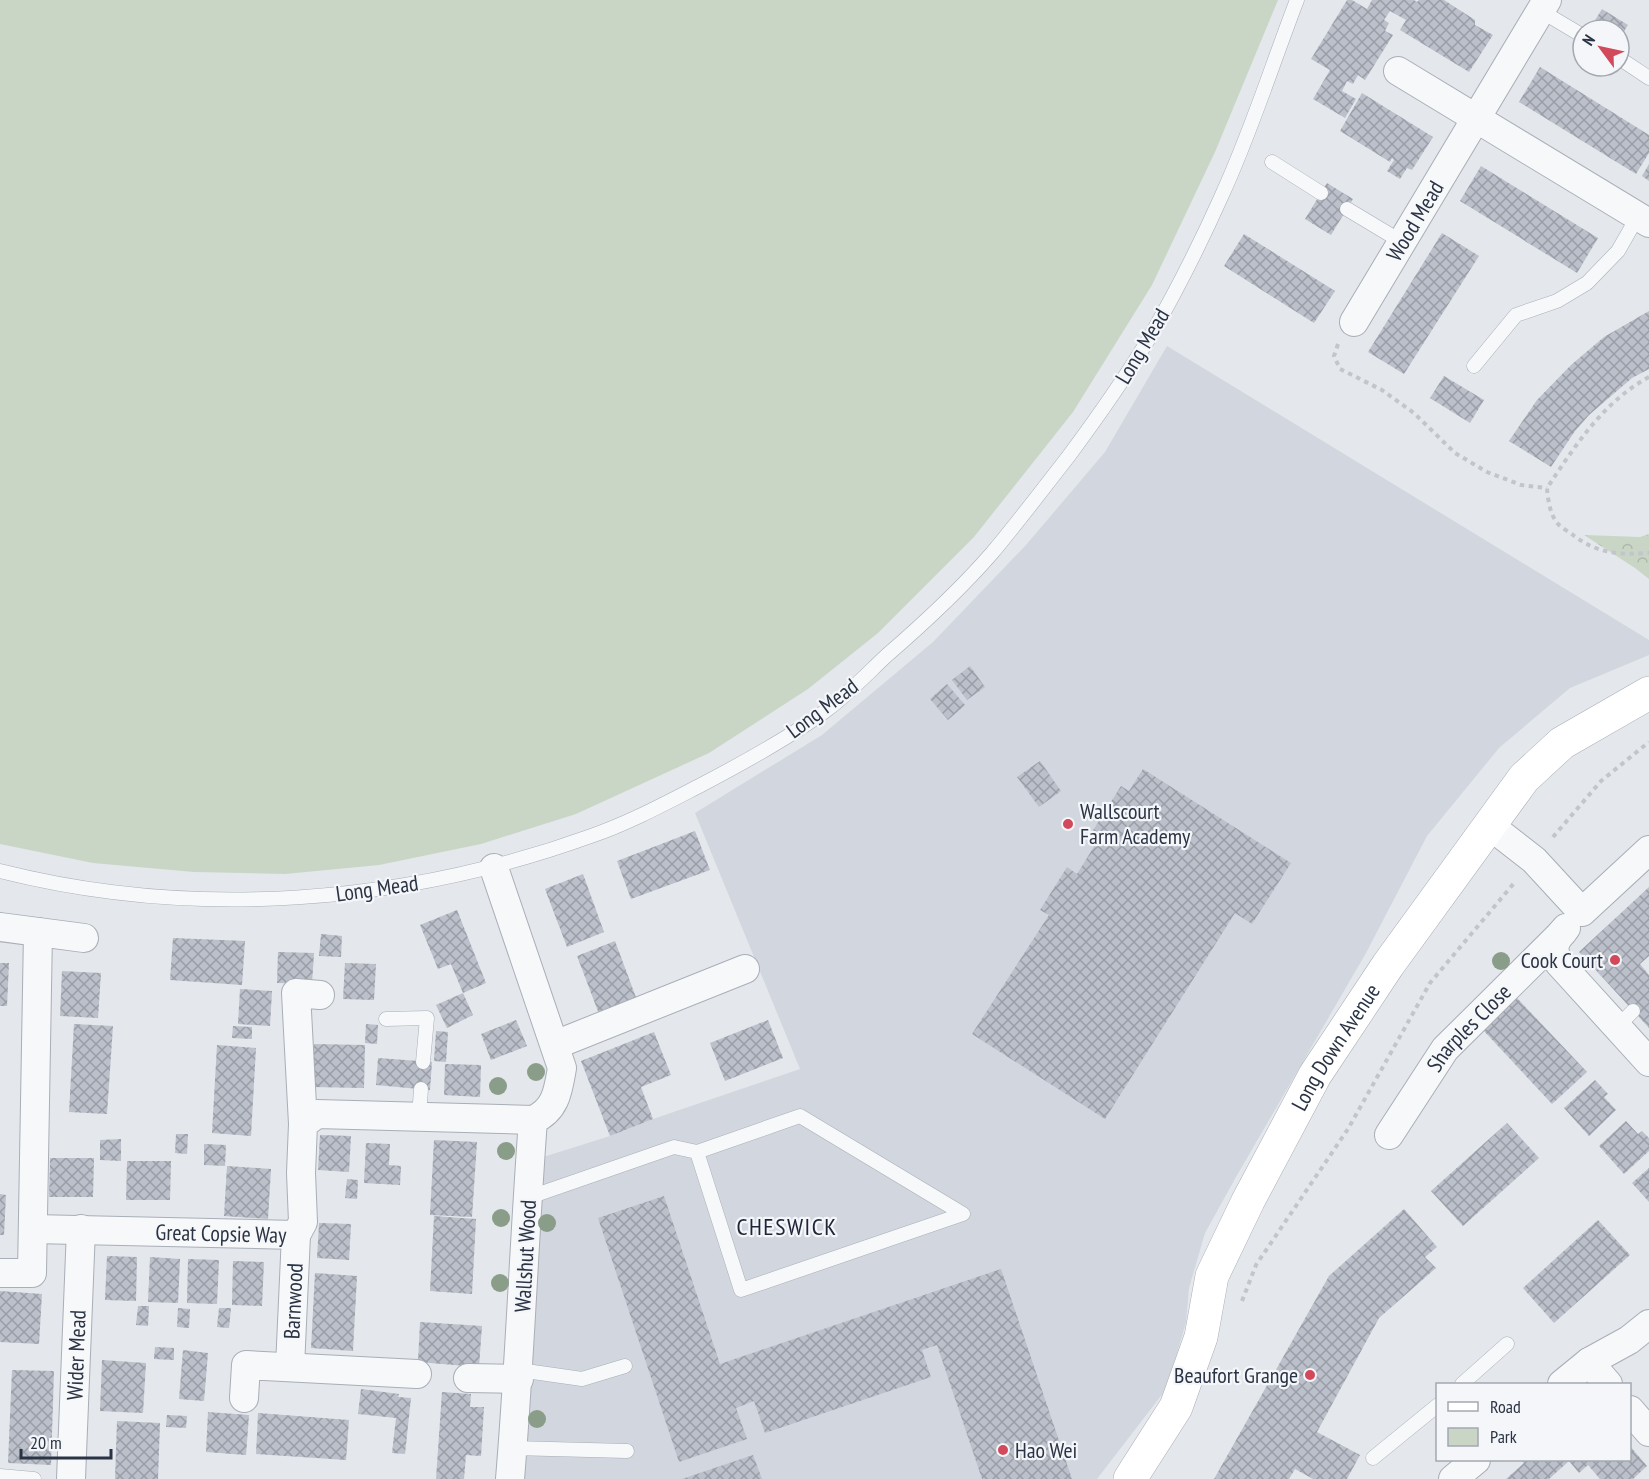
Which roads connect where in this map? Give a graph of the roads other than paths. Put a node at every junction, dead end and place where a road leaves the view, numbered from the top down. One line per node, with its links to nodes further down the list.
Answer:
1 (1297, 0): 18 (lane, Long Mead)
2 (1544, 6): 3 (lane); 7 (street, Wood Mead)
3 (1571, 27)
4 (1631, 66): 6 (lane)
5 (1398, 71): 7 (street)
6 (1649, 78)
7 (1476, 118): 11 (street); 12 (street, Wood Mead)
8 (1272, 162): 9 (lane)
9 (1321, 193)
10 (1347, 209): 12 (lane)
11 (1643, 220): 14 (lane)
12 (1402, 242): 13 (street, Wood Mead)
13 (1354, 322)
14 (1474, 366)
15 (1649, 693): 16 (street, Long Down Avenue)
16 (1489, 825): 20 (street); 64 (street, Long Down Avenue)
17 (1649, 850): 20 (street, Sharples Close)
18 (494, 868): 19 (lane, Long Mead); 27 (street)
19 (0, 871)
20 (1572, 922): 29 (street); 34 (street, Sharples Close)
21 (0, 927): 22 (street)
22 (39, 932): 23 (street); 37 (street)
23 (84, 938)
24 (745, 969): 27 (street)
25 (320, 995): 33 (street, Great Copsie Way)
26 (386, 1018): 28 (lane)
27 (555, 1045): 32 (street)
28 (423, 1062)
29 (1649, 1062)
30 (421, 1089): 31 (lane)
31 (420, 1117): 32 (street); 33 (street)
32 (533, 1120): 36 (street, Wallshut Wood)
33 (303, 1124): 39 (street, Great Copsie Way)
34 (1389, 1135)
35 (697, 1152): 35 (lane); 36 (lane)
36 (527, 1198): 47 (street, Wallshut Wood)
37 (33, 1229): 38 (street, Great Copsie Way); 40 (street)
38 (81, 1229): 39 (street, Great Copsie Way); 62 (street, Wider Mead)
39 (296, 1235): 44 (street, Barnwood)
40 (0, 1273)
41 (1649, 1324): 43 (street)
42 (1507, 1344): 49 (lane)
43 (1589, 1362): 50 (street); 51 (street)
44 (290, 1366): 46 (street, Barnwood); 52 (street, Barnwood)
45 (625, 1366): 47 (lane)
46 (417, 1374)
47 (519, 1375): 48 (street); 56 (street, Wallshut Wood)
48 (468, 1378)
49 (1463, 1383)
50 (1563, 1383)
51 (1607, 1383)
52 (244, 1398)
53 (1436, 1406): 58 (lane)
54 (1631, 1412): 55 (street)
55 (1649, 1432)
56 (512, 1448): 57 (lane); 63 (street, Wallshut Wood)
57 (627, 1451)
58 (1373, 1458)
59 (1475, 1461): 65 (street)
60 (0, 1476): 61 (lane)
61 (34, 1479)
62 (71, 1479)
63 (510, 1479)
64 (1131, 1479)
65 (1453, 1479)

